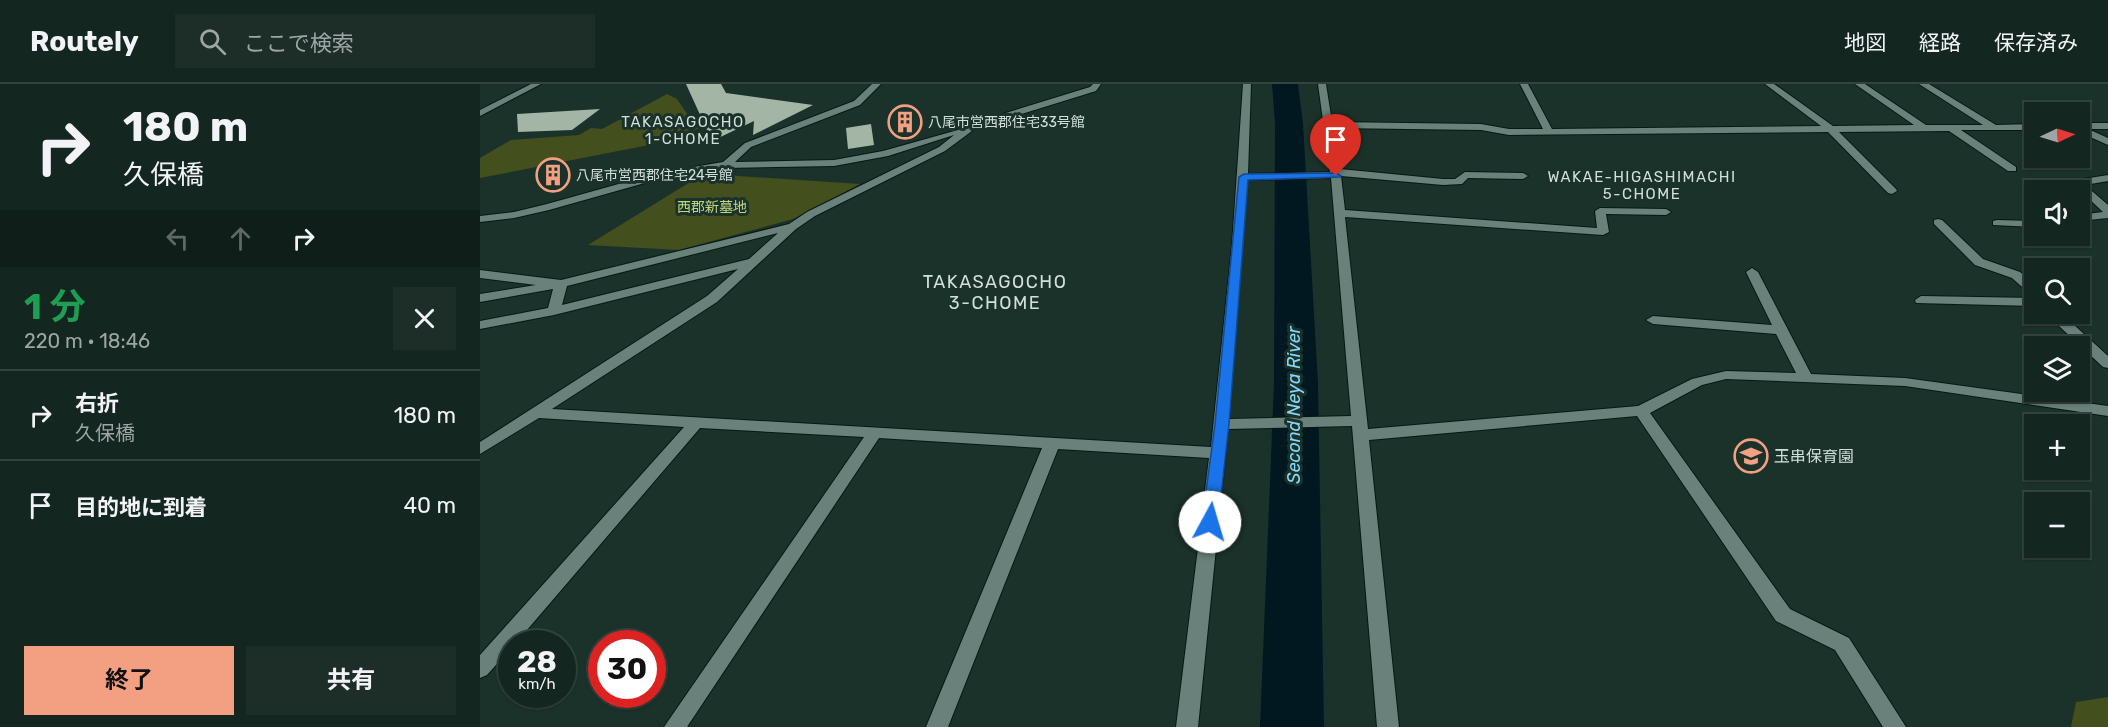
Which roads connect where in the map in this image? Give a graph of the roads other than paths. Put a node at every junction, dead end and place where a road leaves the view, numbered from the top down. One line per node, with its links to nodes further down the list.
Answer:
1 (537, 84): 11 (street)
2 (877, 84): 25 (street)
3 (1097, 84): 14 (street)
4 (1247, 84): 29 (street)
5 (1322, 84): 13 (street)
6 (1524, 84): 22 (street)
7 (1769, 84): 21 (street)
8 (1859, 84): 19 (street)
9 (1923, 84): 18 (street)
10 (480, 102): 11 (street)
11 (500, 103): 12 (street)
12 (480, 113)
13 (1327, 125): 22 (street); 27 (street)
14 (973, 126): 25 (street); 40 (street)
15 (2108, 126): 17 (street)
16 (2024, 127): 18 (street)
17 (2090, 127)
18 (1995, 128): 20 (street)
19 (1925, 129): 20 (street); 21 (street)
20 (1953, 129): 26 (street)
21 (1832, 130): 22 (street); 31 (street)
22 (1549, 131)
23 (2090, 133): 24 (street)
24 (2108, 142)
25 (726, 165): 36 (street)
26 (2012, 169)
27 (1336, 174): 28 (street); 29 (street); 33 (street)
28 (1523, 176)
29 (1244, 177): 60 (street)
30 (2108, 178): 34 (street)
31 (1892, 191)
32 (1665, 212): 33 (street)
33 (1340, 213): 61 (street)
34 (2108, 213): 35 (street)
35 (2090, 216)
36 (480, 219)
37 (1938, 222): 44 (street)
38 (1997, 223): 39 (street)
39 (2024, 224)
40 (792, 227): 41 (street); 45 (street)
41 (755, 262): 49 (street); 58 (street)
42 (1752, 272): 53 (street)
43 (480, 274): 45 (street)
44 (2024, 282)
45 (561, 284): 46 (street); 49 (street)
46 (480, 298)
47 (1922, 300): 48 (street)
48 (2024, 302)
49 (554, 311): 52 (street)
50 (1653, 320): 53 (street)
51 (2065, 324): 54 (street)
52 (480, 325)
53 (1781, 330): 55 (street)
54 (2108, 364)
55 (1805, 376): 56 (street); 57 (street)
56 (1641, 411): 61 (street); 72 (street)
57 (2108, 411)
58 (537, 413): 59 (street); 63 (street)
59 (696, 423): 62 (street); 67 (street)
60 (1222, 424): 61 (street); 66 (street)
61 (1361, 428): 71 (street)
62 (874, 434): 64 (street); 68 (street)
63 (488, 439): 65 (street)
64 (1053, 444): 66 (street); 69 (street)
65 (480, 449)
66 (1217, 453): 70 (street)
67 (480, 669)
68 (675, 727)
69 (937, 727)
70 (1188, 727)
71 (1388, 727)
72 (1895, 727)

